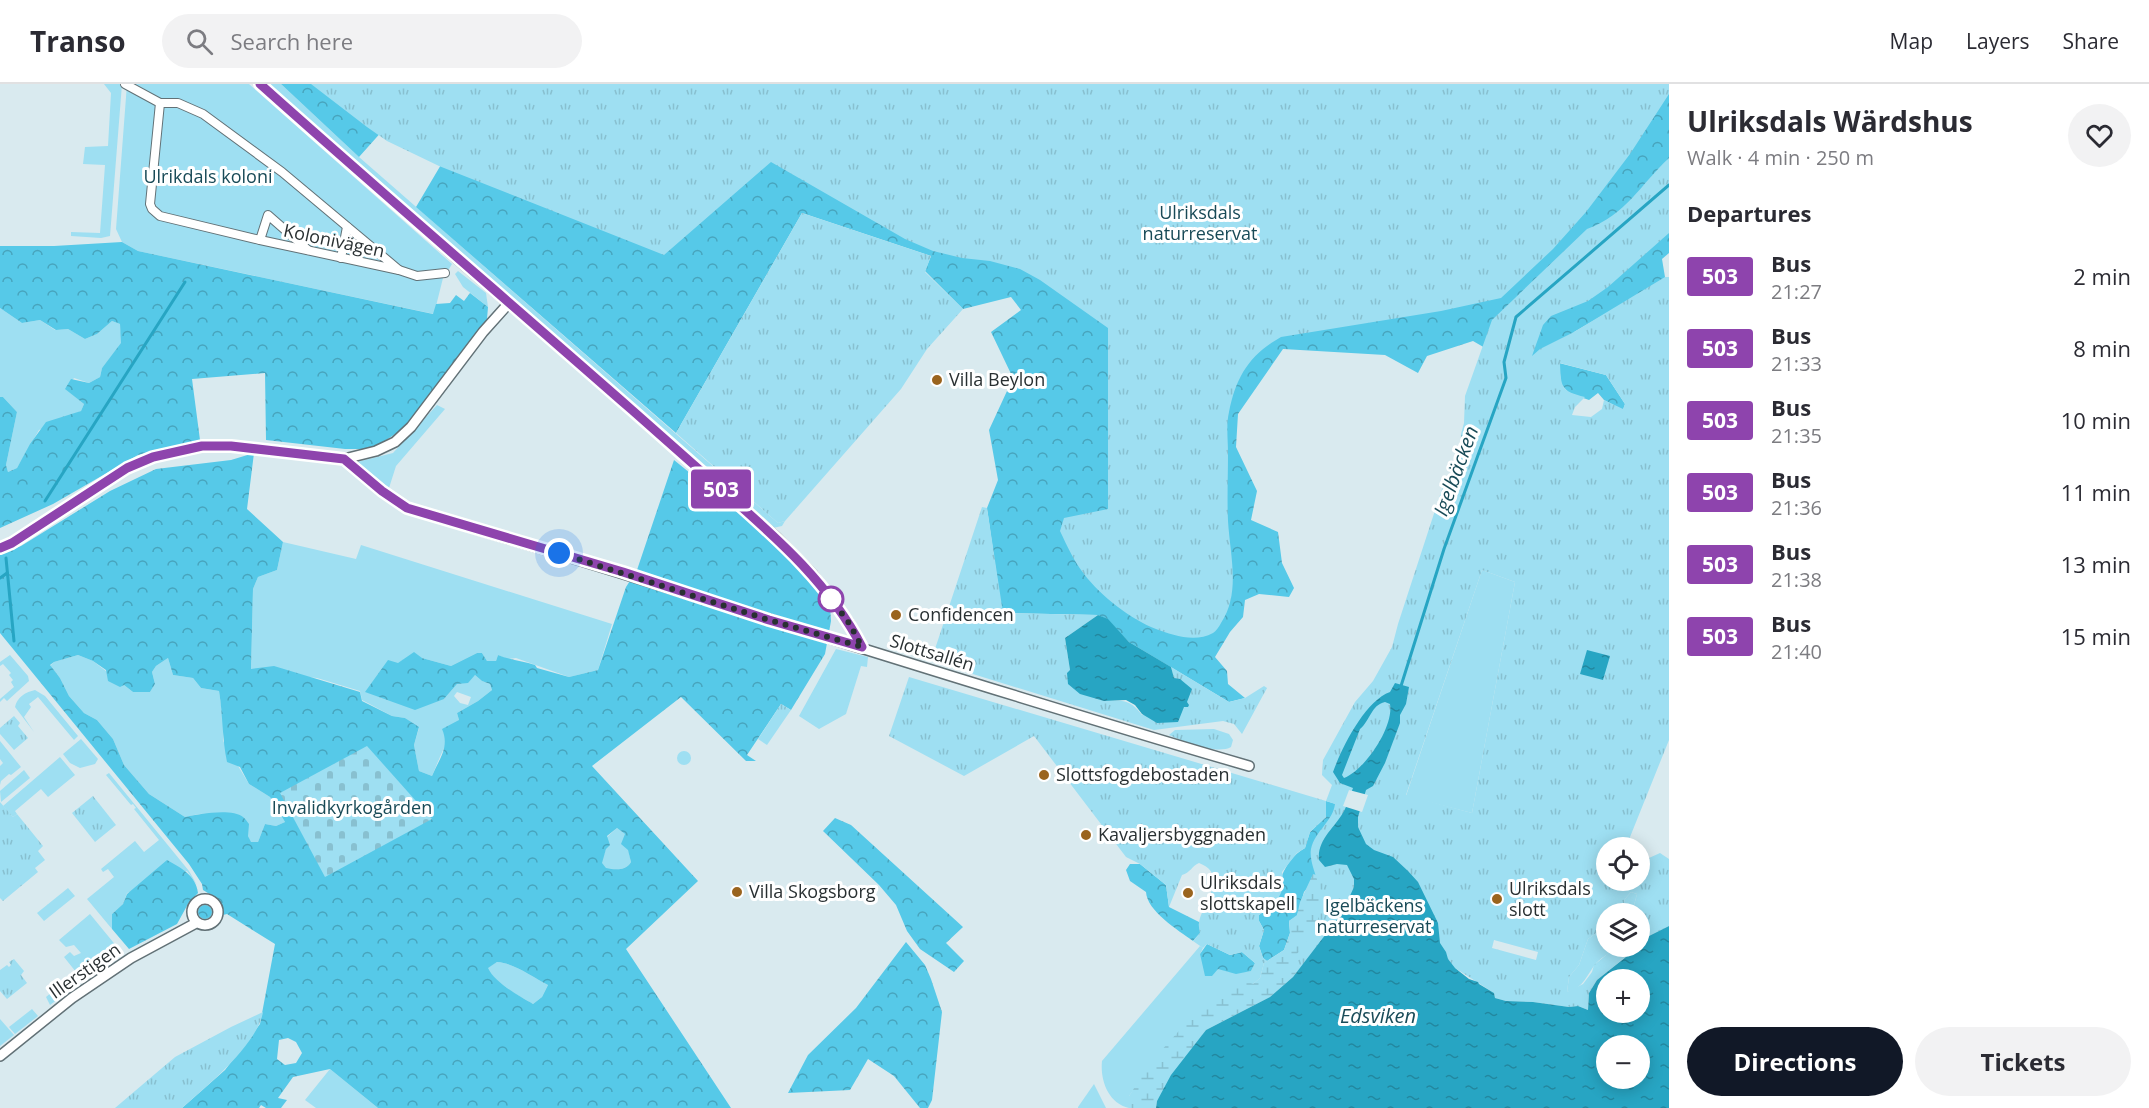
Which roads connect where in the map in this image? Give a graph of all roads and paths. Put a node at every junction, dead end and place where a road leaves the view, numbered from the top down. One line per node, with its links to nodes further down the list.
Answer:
1 (126, 84): 3 (street, Kolonivägen)
2 (260, 84): 10 (street)
3 (160, 103): 4 (street, Kolonivägen); 5 (street, Kolonivägen)
4 (347, 227): 7 (street); 8 (street, Kolonivägen)
5 (260, 240): 6 (street, Kolonivägen); 6 (street)
6 (308, 251): 7 (street, Kolonivägen)
7 (341, 258): 8 (street, Kolonivägen)
8 (399, 270): 9 (street)
9 (445, 273)
10 (509, 303): 11 (street); 13 (street)
11 (344, 459): 12 (street); 13 (street, Slottsallén)
12 (0, 548)
13 (862, 647): 14 (street, Slottsallén)
14 (1249, 766)
15 (196, 922): 16 (street, Illerstigen)
16 (0, 1056)

